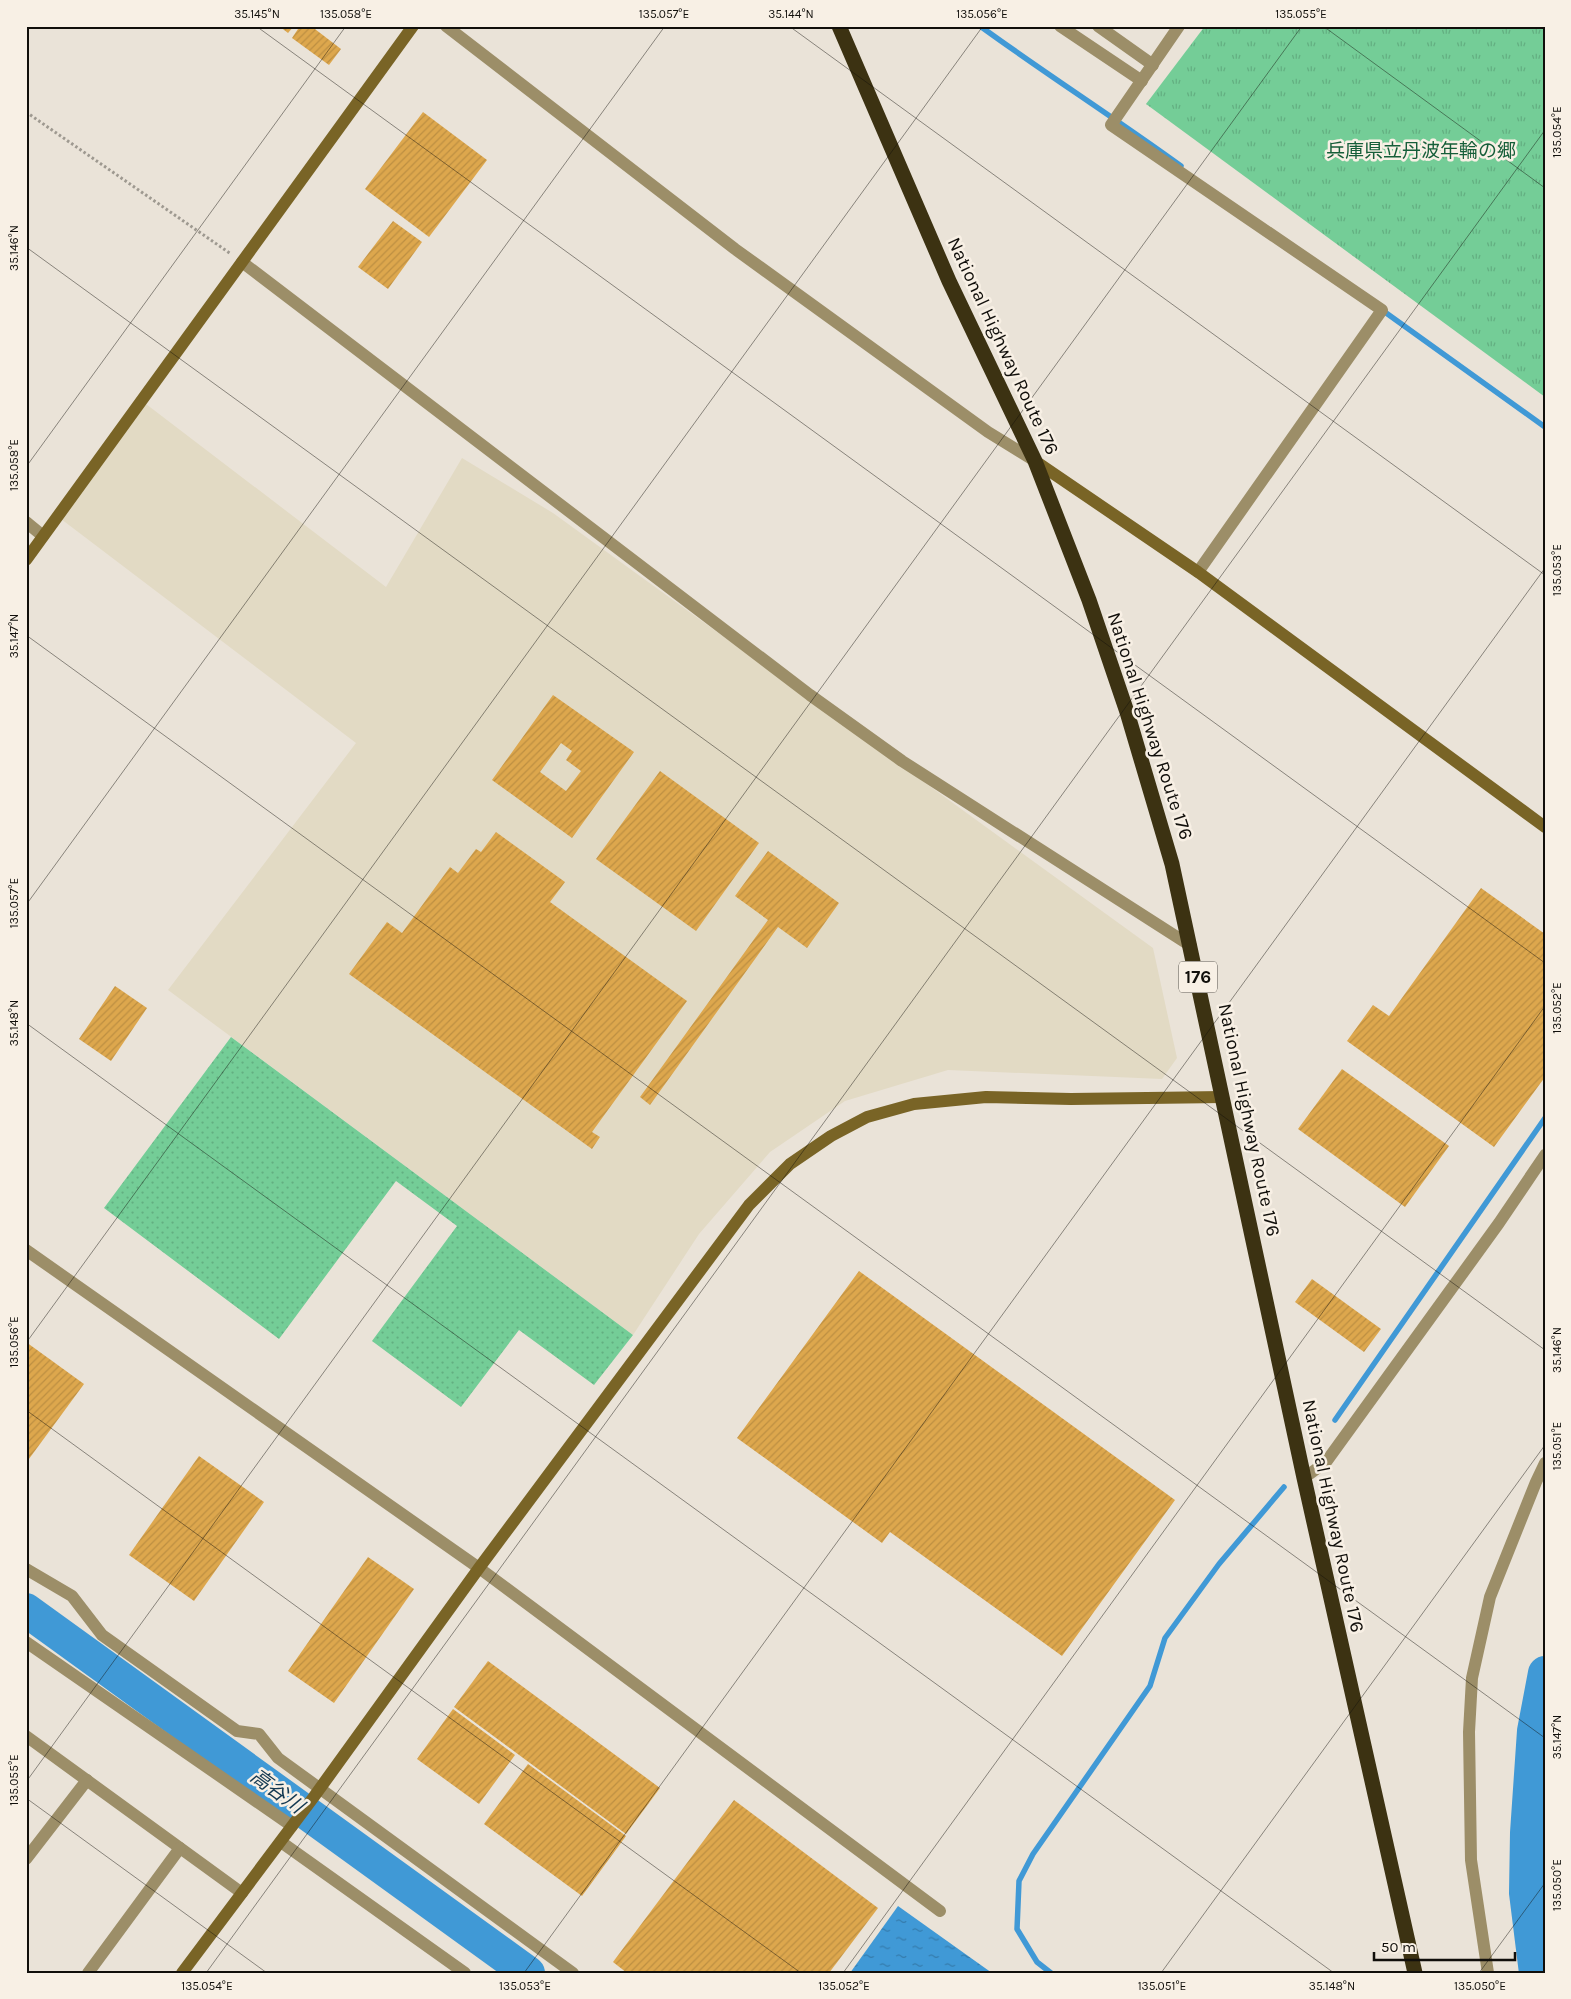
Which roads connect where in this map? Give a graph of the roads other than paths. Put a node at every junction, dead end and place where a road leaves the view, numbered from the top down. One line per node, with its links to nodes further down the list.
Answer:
1 (413, 26): 9 (street)
2 (446, 26): 10 (street)
3 (839, 26): 10 (highway, National Highway Route 176 / 176)
4 (1060, 26): 8 (street)
5 (1098, 26): 7 (street)
6 (1179, 26): 7 (street)
7 (1153, 65): 8 (street)
8 (1142, 81): 14 (street)
9 (242, 262): 12 (street); 16 (street)
10 (1036, 461): 14 (street); 16 (highway, National Highway Route 176 / 176)
11 (26, 522): 12 (street)
12 (43, 536): 13 (street)
13 (26, 560)
14 (1198, 572): 15 (street)
15 (1545, 827)
16 (1191, 946): 17 (highway, National Highway Route 176 / 176)
17 (1223, 1096): 21 (highway, National Highway Route 176 / 176); 22 (street)
18 (1545, 1155): 21 (street)
19 (26, 1250): 22 (street)
20 (1545, 1463): 39 (street)
21 (1304, 1478): 38 (highway, National Highway Route 176 / 176)
22 (479, 1568): 27 (street); 33 (street)
23 (26, 1569): 27 (street)
24 (26, 1642): 28 (street)
25 (26, 1736): 26 (street)
26 (87, 1780): 30 (street); 31 (street)
27 (317, 1793): 28 (street); 37 (street)
28 (292, 1826): 29 (street)
29 (281, 1842): 32 (street); 36 (street)
30 (180, 1848): 32 (street); 34 (street)
31 (26, 1860)
32 (242, 1893): 35 (street)
33 (940, 1911)
34 (88, 1973)
35 (182, 1973)
36 (465, 1973)
37 (573, 1973)
38 (1415, 1973)
39 (1488, 1973)

